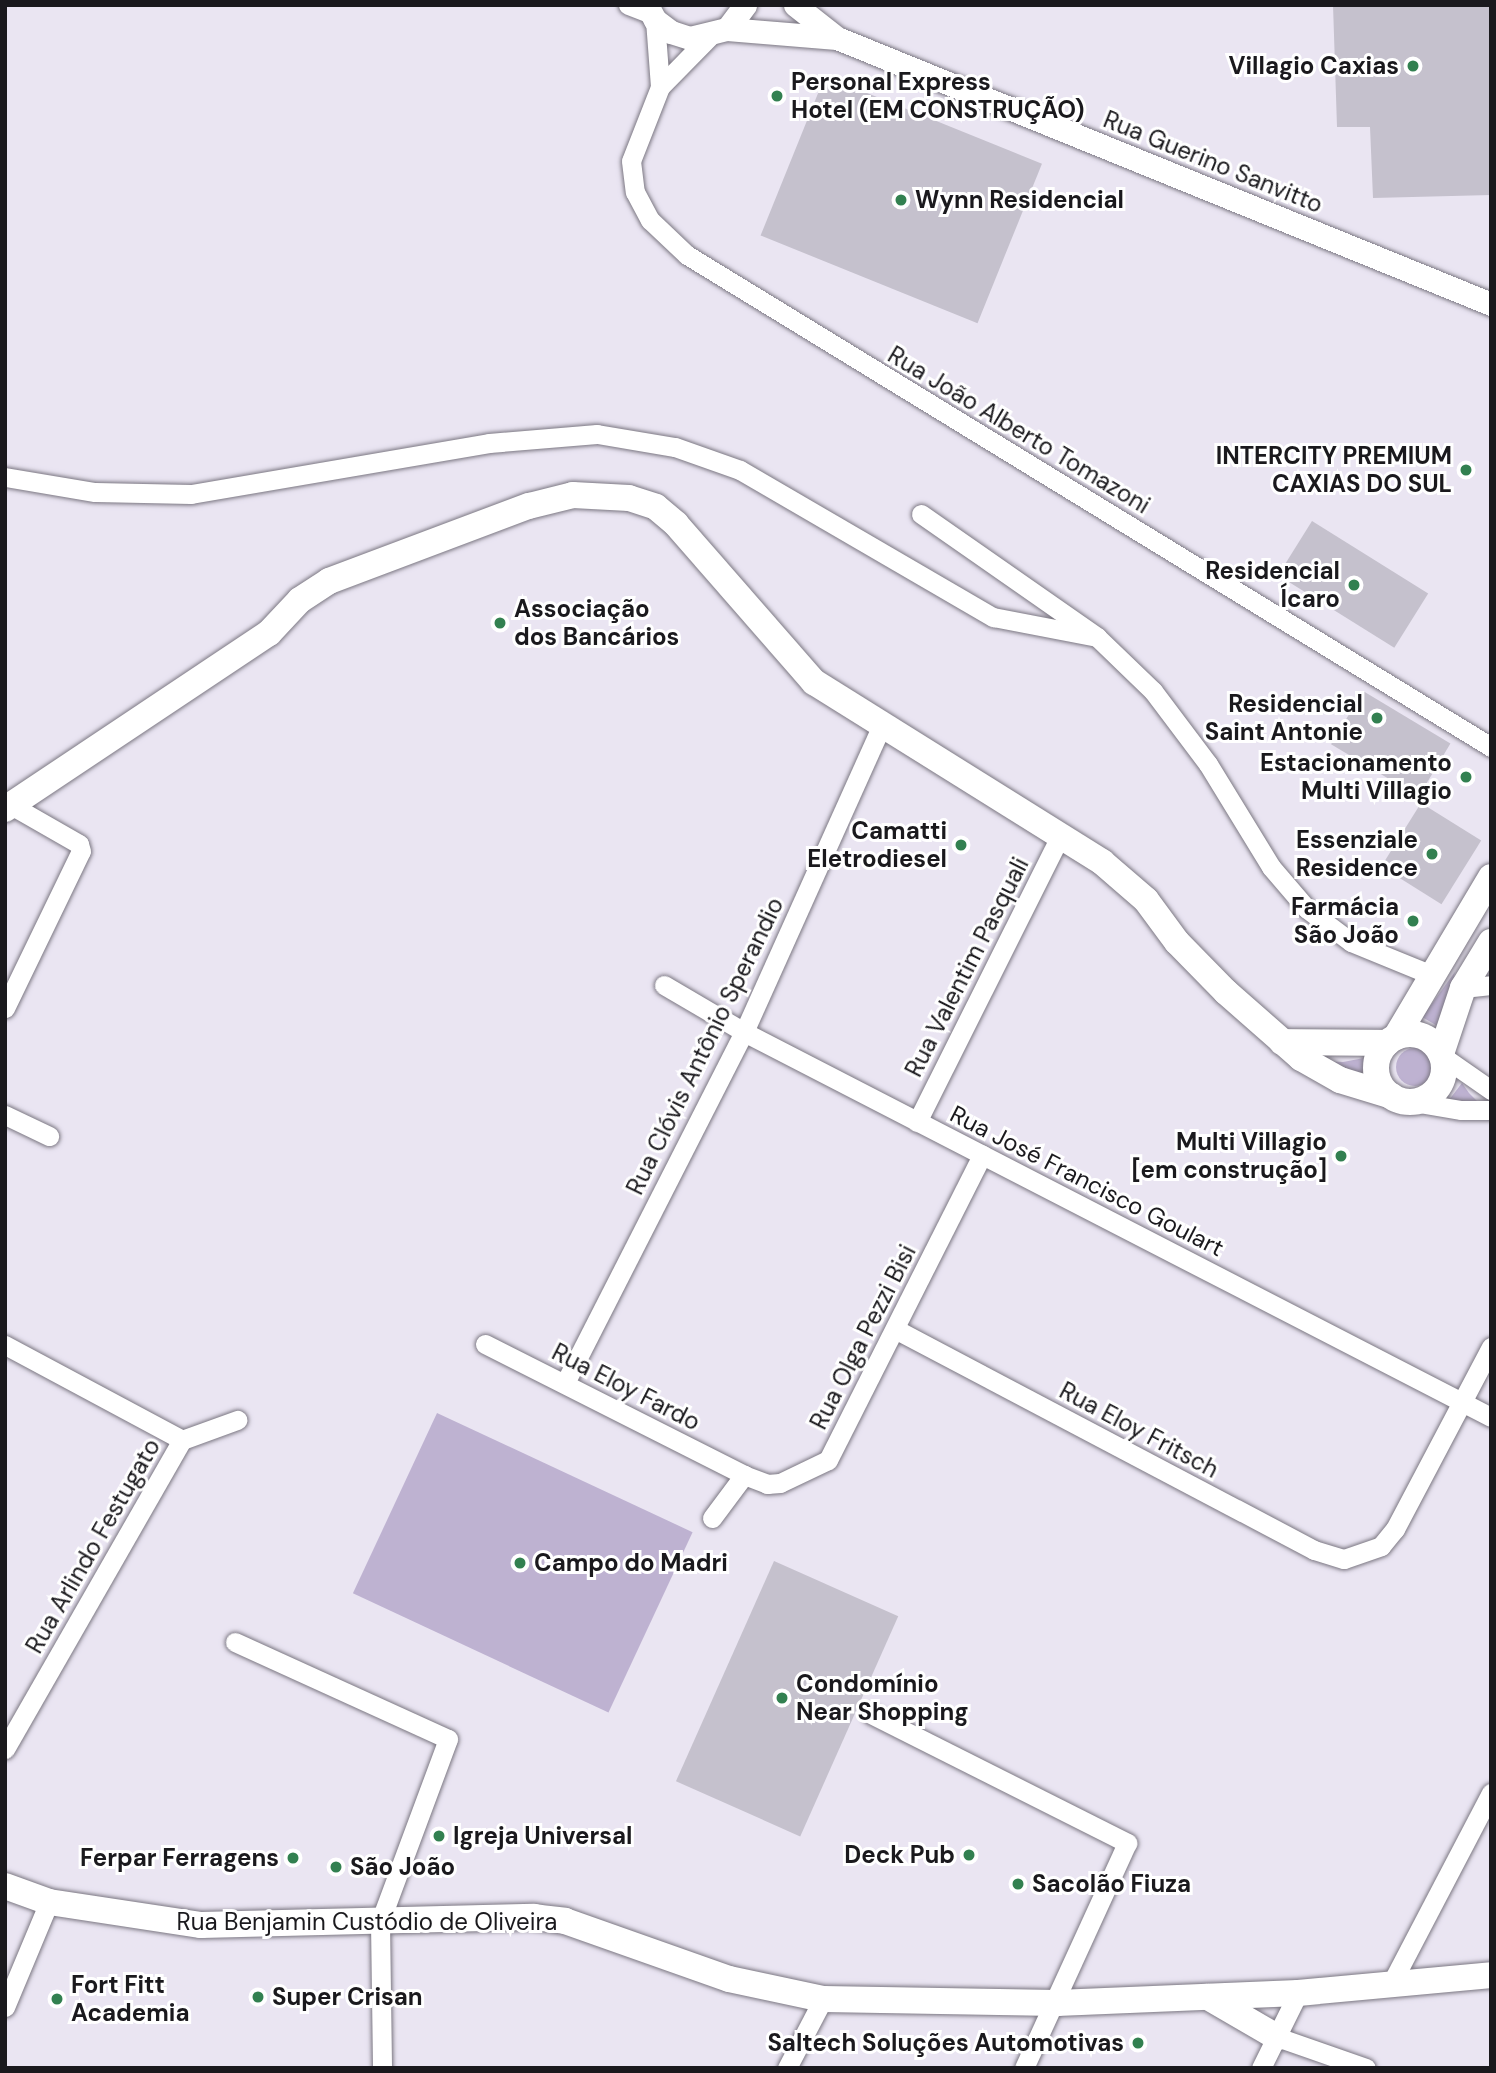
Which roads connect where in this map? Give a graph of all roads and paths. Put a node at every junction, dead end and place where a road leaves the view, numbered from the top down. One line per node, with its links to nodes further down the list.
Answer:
1 (628, 5): 4 (street)
2 (745, 5): 5 (street)
3 (795, 5): 6 (street, Rua Guerino Sanvitto)
4 (651, 13): 5 (street, Rua Guerino Sanvitto); 7 (street, Rua João Alberto Tomazoni)
5 (718, 33): 6 (street, Rua Guerino Sanvitto); 7 (street, Rua João Alberto Tomazoni)
6 (837, 38): 8 (street, Rua Guerino Sanvitto)
7 (660, 87): 13 (street, Rua João Alberto Tomazoni)
8 (1491, 304)
9 (5, 477): 11 (street)
10 (921, 514): 11 (street)
11 (1097, 636): 18 (street)
12 (881, 727): 14 (main road); 15 (main road); 23 (street, Rua Clóvis Antônio Sperandio)
13 (1491, 747)
14 (8, 807): 22 (street)
15 (1061, 835): 25 (main road); 31 (street, Rua Valentim Pasquali)
16 (1491, 877): 18 (main road)
17 (1491, 942): 21 (main road)
18 (1432, 975): 24 (main road)
19 (664, 985): 23 (street, Rua José Francisco Goulart)
20 (1491, 985): 21 (street)
21 (1463, 988): 26 (main road)
22 (5, 1008)
23 (744, 1032): 31 (street, Rua José Francisco Goulart); 38 (street, Rua Clóvis Antônio Sperandio)
24 (1392, 1040): 25 (main road); 26 (main road); 28 (main road)
25 (1282, 1042): 28 (main road)
26 (1441, 1055): 27 (street); 28 (main road)
27 (1491, 1090)
28 (1402, 1099): 29 (street)
29 (1491, 1110)
30 (5, 1115): 32 (street)
31 (917, 1122): 33 (street, Rua José Francisco Goulart)
32 (49, 1136)
33 (982, 1155): 34 (street, Rua Olga Pezzi Bisi); 39 (street, Rua José Francisco Goulart)
34 (895, 1329): 39 (street, Rua Eloy Fritsch); 43 (street, Rua Olga Pezzi Bisi)
35 (485, 1344): 38 (street, Rua Eloy Fardo)
36 (5, 1345): 42 (street)
37 (1491, 1347): 39 (street)
38 (565, 1383): 43 (street, Rua Eloy Fardo)
39 (1462, 1402): 40 (street, Rua José Francisco Goulart)
40 (1491, 1417)
41 (237, 1420): 42 (street)
42 (182, 1440): 47 (street, Rua Arlindo Festugato)
43 (744, 1475): 44 (street)
44 (712, 1518)
45 (234, 1642): 51 (street)
46 (871, 1714): 58 (street)
47 (5, 1749)
48 (1491, 1793): 53 (street)
49 (5, 1886): 50 (main road, Rua Benjamin Custódio de Oliveira)
50 (49, 1902): 51 (main road, Rua Benjamin Custódio de Oliveira); 54 (street)
51 (380, 1922): 57 (main road, Rua Benjamin Custódio de Oliveira); 61 (street)
52 (1491, 1975): 53 (main road, Rua Benjamin Custódio de Oliveira)
53 (1390, 1986): 55 (main road, Rua Benjamin Custódio de Oliveira)
54 (8, 1989): 59 (street)
55 (1298, 1993): 56 (main road, Rua Benjamin Custódio de Oliveira); 60 (street)
56 (1208, 1997): 58 (main road, Rua Benjamin Custódio de Oliveira); 60 (main road)
57 (822, 1999): 58 (main road, Rua Benjamin Custódio de Oliveira); 62 (street)
58 (1057, 2003): 63 (street)
59 (5, 2007)
60 (1277, 2037): 64 (street); 65 (street)
61 (382, 2068)
62 (787, 2068)
63 (1024, 2068)
64 (1261, 2068)
65 (1366, 2068)

